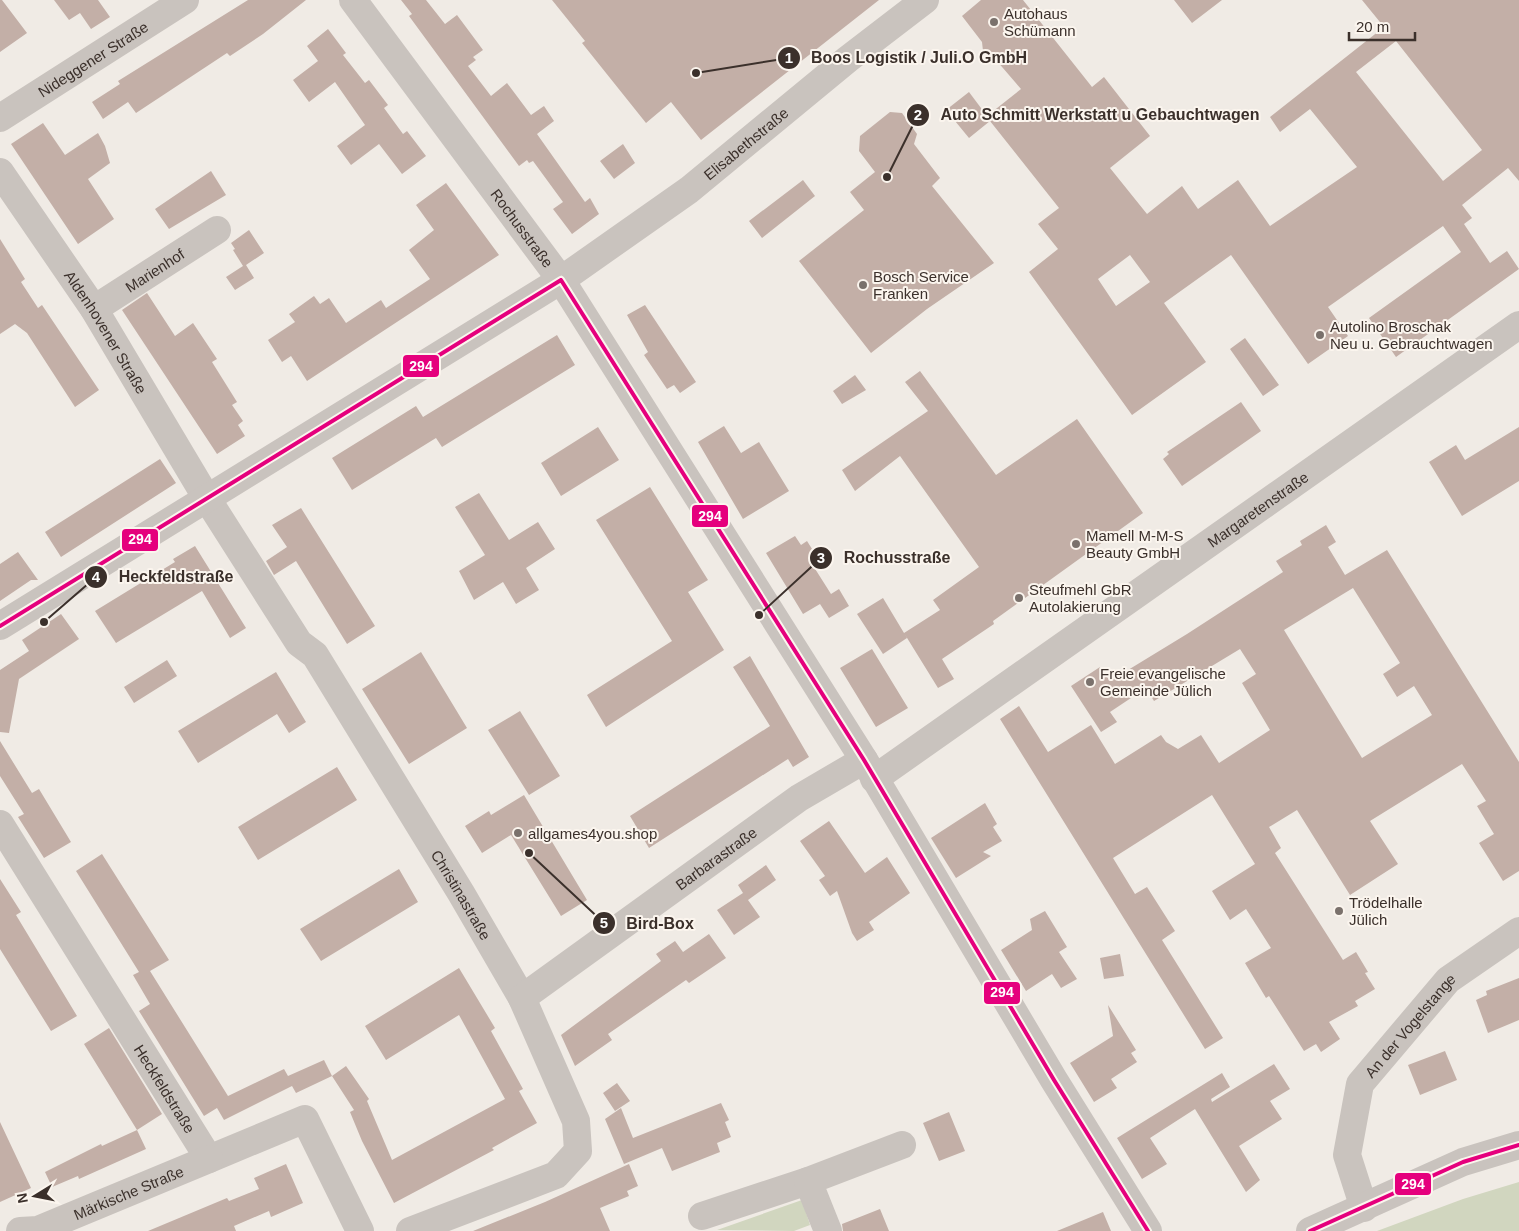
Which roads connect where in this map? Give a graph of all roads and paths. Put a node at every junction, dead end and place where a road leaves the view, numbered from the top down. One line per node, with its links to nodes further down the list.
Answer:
1 (185, 0): 4 (street, Nideggener Straße)
2 (353, 0): 7 (street, Rochusstraße)
3 (925, 0): 7 (street, Elisabethstraße)
4 (0, 118)
5 (0, 172): 8 (street, Aldenhovener Straße)
6 (217, 230): 8 (street, Marienhof)
7 (561, 280): 10 (street, Elisabethstraße); 12 (street, Rochusstraße)
8 (94, 309): 10 (street, Aldenhovener Straße)
9 (1519, 325): 12 (street, Margaretenstraße)
10 (206, 497): 11 (street, Elisabethstraße); 15 (street, Christinastraße)
11 (0, 626)
12 (869, 770): 15 (street, Barbarastraße); 26 (street, Rochusstraße)
13 (0, 824): 18 (street, Heckfeldstraße)
14 (1519, 932): 20 (street, An der Vogelstange)
15 (522, 998): 24 (street, Christinastraße)
16 (902, 1145): 19 (street)
17 (1519, 1145): 20 (street)
18 (208, 1159): 22 (street, Märkische Straße); 23 (street)
19 (808, 1181): 21 (street); 25 (street)
20 (1364, 1208): 27 (street)
21 (702, 1216)
22 (20, 1231)
23 (360, 1231)
24 (410, 1231)
25 (828, 1231)
26 (1148, 1231)
27 (1310, 1231)

